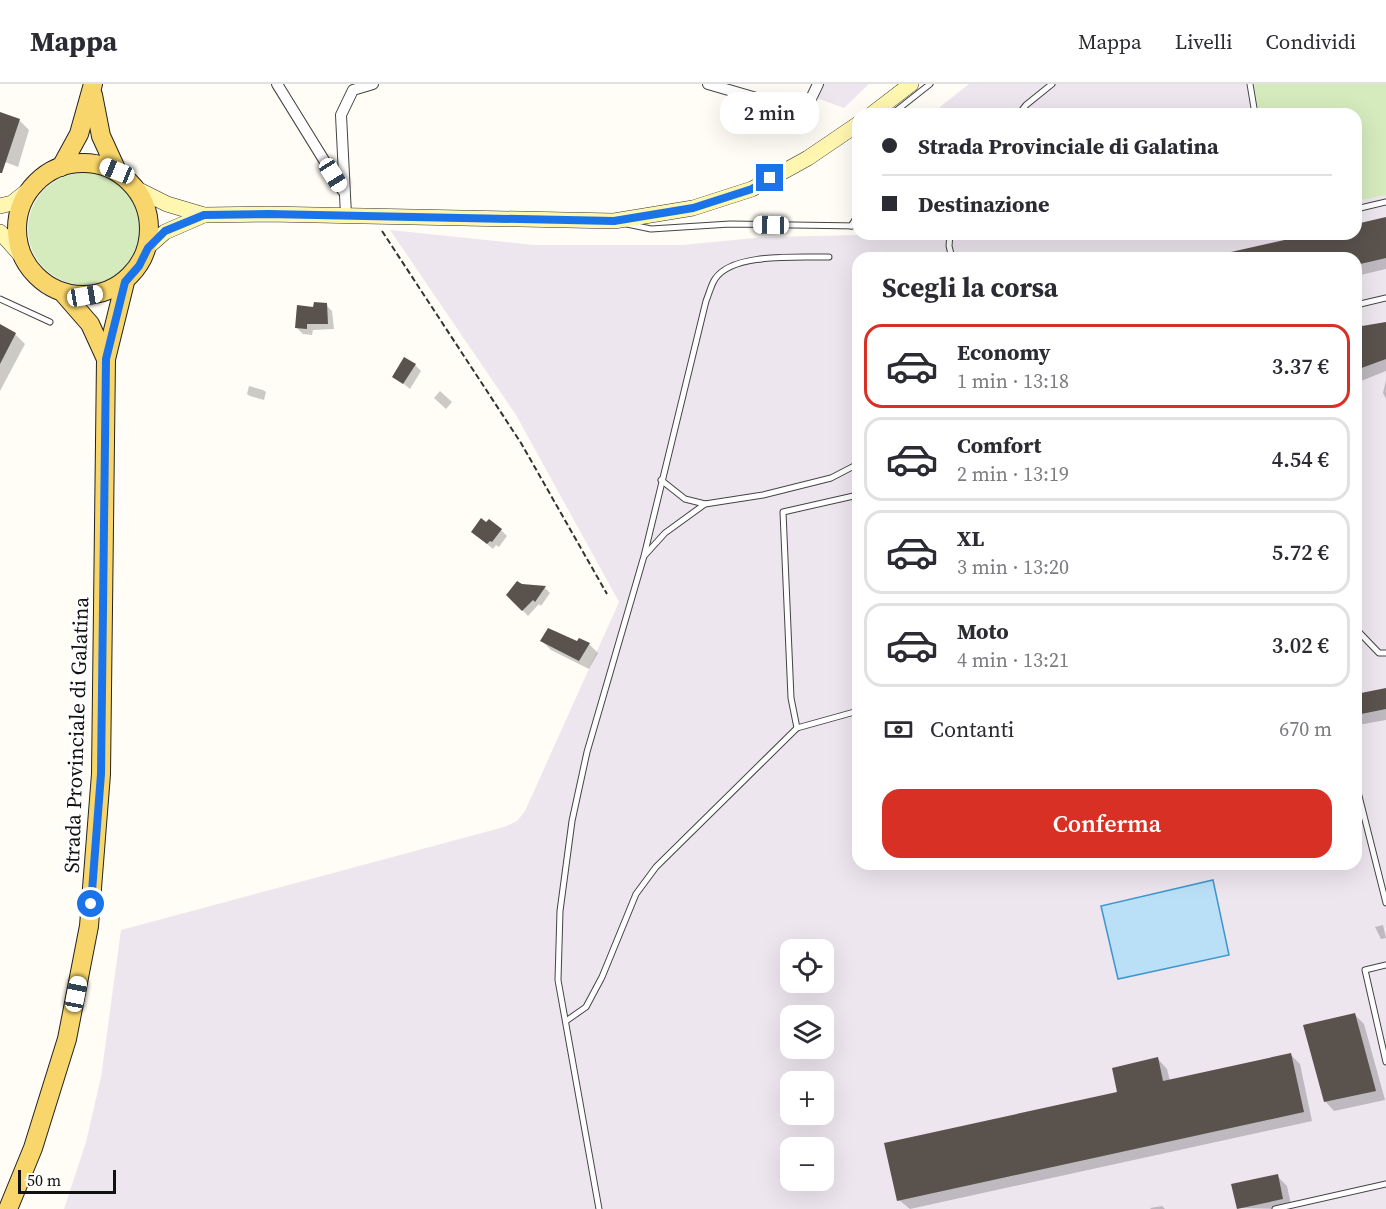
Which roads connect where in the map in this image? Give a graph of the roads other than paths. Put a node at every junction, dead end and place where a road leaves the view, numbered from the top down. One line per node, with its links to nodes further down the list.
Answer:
1 (277, 84): 19 (street)
2 (373, 84): 19 (street)
3 (708, 84): 4 (street)
4 (818, 84)
5 (911, 84): 10 (main road)
6 (930, 84): 11 (lane)
7 (1052, 84): 12 (lane)
8 (1250, 84): 13 (lane)
9 (93, 89): 15 (main road, Strada Provinciale di Galatina); 16 (main road, Strada Provinciale di Galatina)
10 (880, 108)
11 (900, 108)
12 (1024, 108)
13 (1254, 108)
14 (852, 128): 25 (main road)
15 (61, 166): 16 (main road, Strada Provinciale di Galatina); 17 (main road, Strada Provinciale di Galatina)
16 (117, 171): 18 (main road, Strada Provinciale di Galatina)
17 (31, 188): 21 (main road); 30 (main road, Strada Provinciale di Galatina)
18 (137, 189): 23 (main road); 28 (main road, Strada Provinciale di Galatina)
19 (345, 193): 24 (street)
20 (1386, 202): 22 (lane)
21 (0, 206)
22 (1362, 208)
23 (204, 215): 24 (main road); 28 (main road)
24 (346, 215): 25 (main road)
25 (614, 221): 26 (lane)
26 (851, 226)
27 (0, 232): 30 (main road)
28 (148, 248): 31 (main road, Strada Provinciale di Galatina)
29 (829, 257): 39 (lane)
30 (24, 259): 32 (main road, Strada Provinciale di Galatina)
31 (125, 282): 32 (main road, Strada Provinciale di Galatina); 37 (main road, Strada Provinciale di Galatina)
32 (63, 293): 37 (main road, Strada Provinciale di Galatina)
33 (1386, 298): 35 (lane)
34 (0, 299): 36 (lane)
35 (1362, 304)
36 (50, 322)
37 (106, 359): 53 (main road, Strada Provinciale di Galatina)
38 (852, 467): 41 (lane)
39 (661, 480): 41 (lane); 42 (lane)
40 (852, 496): 46 (lane)
41 (705, 504): 42 (lane)
42 (644, 556): 50 (lane)
43 (1362, 635): 44 (lane)
44 (1386, 653)
45 (852, 713): 46 (lane)
46 (797, 728): 50 (lane)
47 (1362, 808): 48 (lane)
48 (1386, 903)
49 (1386, 965): 51 (lane)
50 (566, 1020): 54 (lane)
51 (1386, 1062)
52 (1386, 1184): 55 (lane)
53 (8, 1209)
54 (599, 1209)
55 (1275, 1209)

